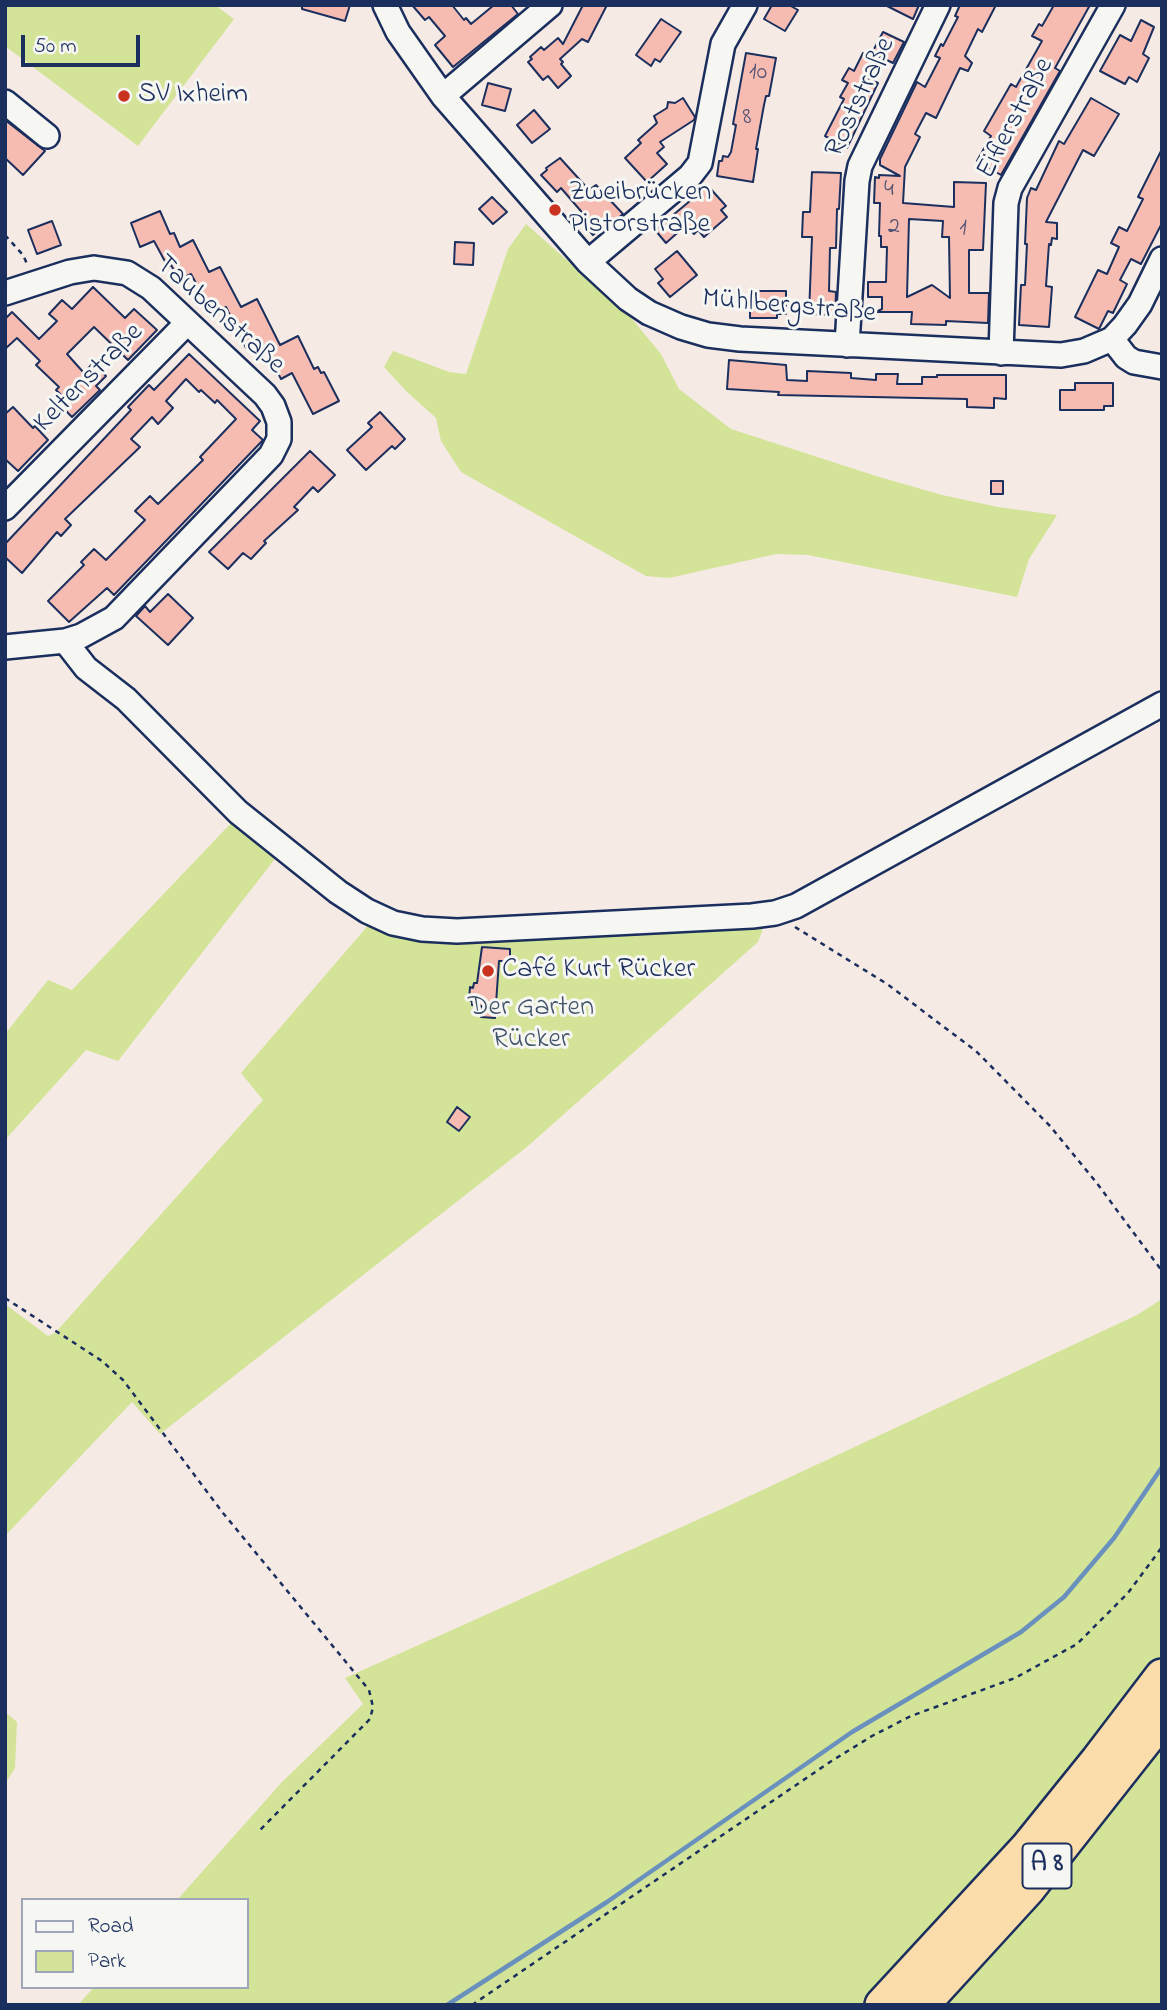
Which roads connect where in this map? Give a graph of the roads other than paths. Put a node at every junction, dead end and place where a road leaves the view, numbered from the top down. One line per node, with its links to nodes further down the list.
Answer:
1 (384, 5): 6 (street, Mühlbergstraße)
2 (550, 5): 6 (street)
3 (745, 5): 10 (street)
4 (938, 5): 14 (street, Roststraße)
5 (1113, 5): 15 (street, Eiflerstraße)
6 (443, 96): 10 (street, Mühlbergstraße)
7 (5, 102): 8 (street)
8 (47, 136)
9 (1162, 259): 13 (street, Mühlbergstraße)
10 (588, 262): 14 (street, Mühlbergstraße)
11 (5, 293): 12 (street, Taubenstraße)
12 (187, 323): 17 (street, Keltenstraße); 18 (street, Taubenstraße)
13 (1112, 339): 15 (street, Mühlbergstraße); 16 (street)
14 (848, 345): 15 (street, Mühlbergstraße)
15 (1002, 353)
16 (1162, 367)
17 (5, 508)
18 (65, 641): 19 (street); 20 (street)
19 (5, 647)
20 (1162, 704)
21 (1162, 1676): 23 (highway, A 8)
22 (1162, 1719): 24 (highway, A 8)
23 (882, 2005)
24 (922, 2005)

